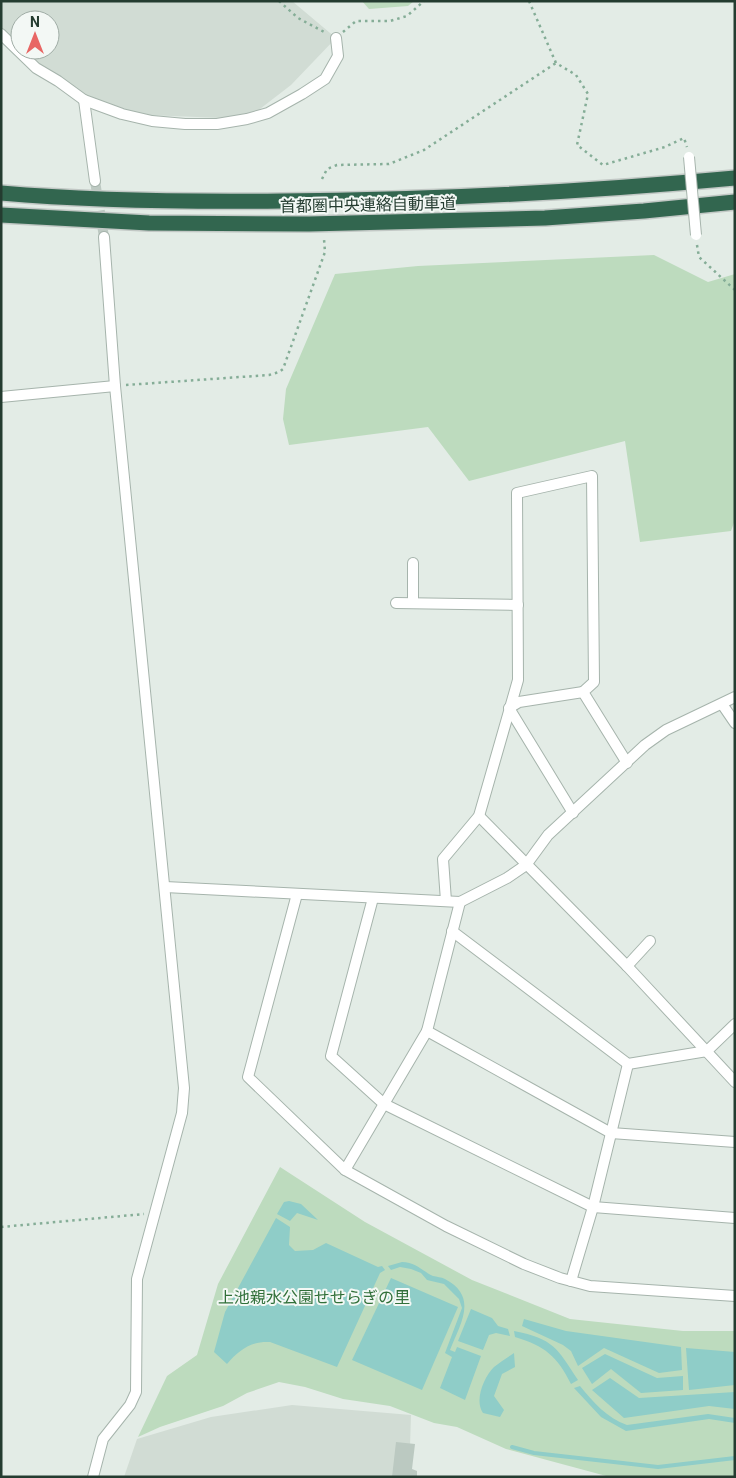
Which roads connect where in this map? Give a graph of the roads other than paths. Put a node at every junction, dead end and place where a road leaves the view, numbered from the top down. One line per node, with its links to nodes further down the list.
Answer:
1 (1, 34): 3 (street)
2 (336, 38): 3 (street)
3 (84, 100): 6 (street)
4 (689, 157): 10 (street, bridge)
5 (735, 178): 7 (highway, 首都圏中央連絡自動車道)
6 (95, 181)
7 (1, 193)
8 (735, 202): 9 (highway, 首都圏中央連絡自動車道)
9 (1, 215)
10 (696, 235)
11 (104, 238): 12 (street)
12 (116, 386): 13 (street); 27 (street)
13 (1, 397)
14 (412, 563): 16 (street)
15 (396, 603): 16 (street)
16 (412, 603): 17 (street)
17 (518, 605): 18 (street); 21 (street)
18 (583, 692): 21 (street); 23 (street)
19 (735, 698): 20 (street)
20 (722, 704): 22 (street); 23 (street)
21 (509, 708): 24 (street); 25 (street)
22 (735, 722)
23 (627, 763): 24 (street)
24 (573, 813): 26 (street)
25 (478, 816): 26 (street); 30 (street)
26 (526, 865): 31 (street); 34 (street)
27 (165, 887): 28 (street); 48 (street)
28 (298, 894): 29 (street); 43 (street)
29 (373, 898): 30 (street); 40 (street)
30 (446, 901): 31 (street)
31 (460, 902): 32 (street)
32 (452, 931): 36 (street); 38 (street)
33 (650, 941): 34 (street)
34 (627, 966): 37 (street)
35 (735, 1024): 37 (street)
36 (427, 1031): 40 (street); 41 (street)
37 (707, 1051): 38 (street); 39 (street)
38 (628, 1064): 41 (street)
39 (735, 1082)
40 (384, 1104): 43 (street); 44 (street)
41 (612, 1133): 42 (street); 44 (street)
42 (735, 1142)
43 (345, 1170): 46 (street)
44 (593, 1207): 45 (street); 46 (street)
45 (735, 1218)
46 (571, 1281): 47 (street)
47 (735, 1296)
48 (94, 1477)

